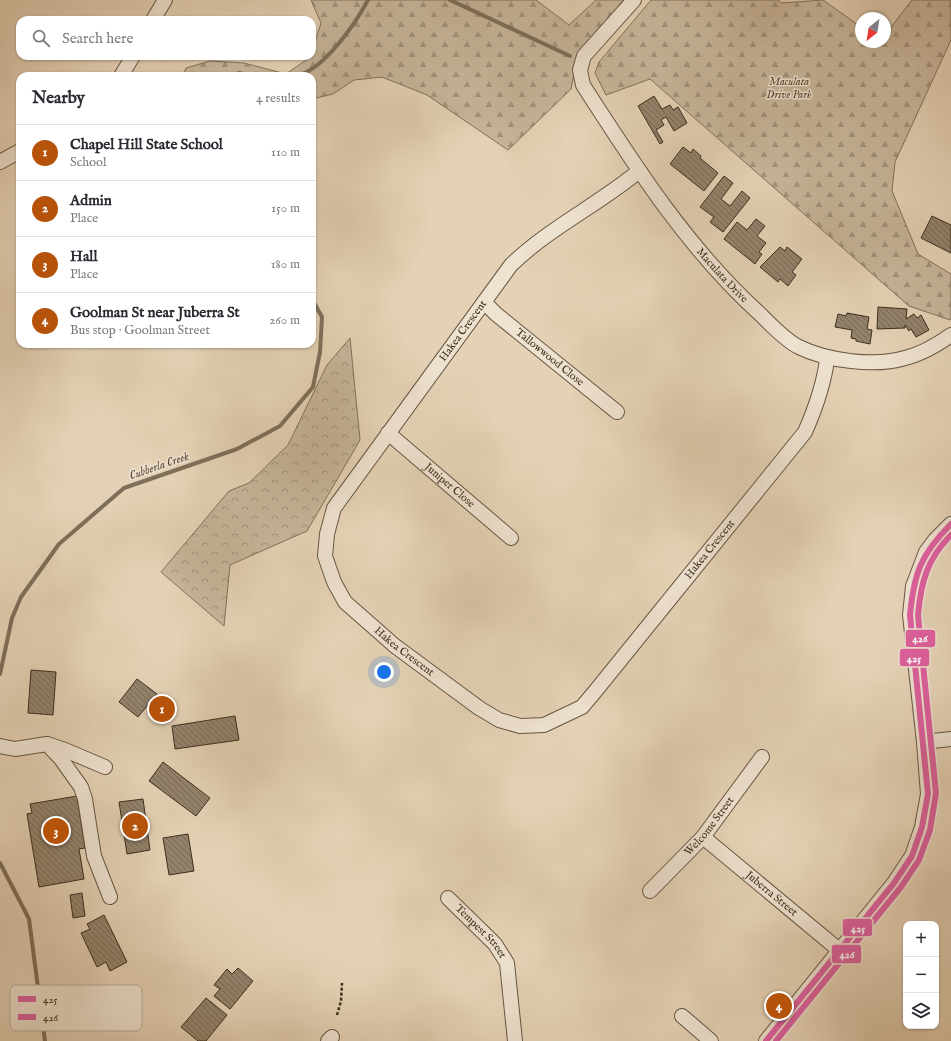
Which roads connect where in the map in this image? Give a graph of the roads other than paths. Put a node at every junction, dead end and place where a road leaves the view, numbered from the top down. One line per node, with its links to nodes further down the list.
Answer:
1 (165, 0): 3 (street)
2 (634, 0): 8 (street, Maculata Drive)
3 (155, 16)
4 (131, 60): 5 (street)
5 (123, 72)
6 (16, 153): 7 (street)
7 (0, 162)
8 (639, 171): 9 (street, Hakea Crescent); 11 (street, Maculata Drive)
9 (484, 302): 12 (street, Tallowwood Close); 13 (street, Hakea Crescent)
10 (951, 335): 11 (street, Maculata Drive)
11 (828, 359): 13 (street, Hakea Crescent)
12 (617, 412)
13 (388, 433): 15 (street, Juniper Close)
14 (951, 524): 17 (street)
15 (511, 538)
16 (951, 739): 17 (street)
17 (924, 742): 26 (street)
18 (47, 744): 19 (street); 21 (street); 24 (street)
19 (0, 746)
20 (762, 757): 22 (street, Welcome Street)
21 (105, 767)
22 (703, 837): 23 (street, Welcome Street); 26 (street, Juberra Street)
23 (650, 891)
24 (110, 897)
25 (448, 898): 28 (street, Tempest Street)
26 (839, 950): 30 (street)
27 (682, 1016): 29 (street)
28 (515, 1041)
29 (711, 1041)
30 (766, 1041)

